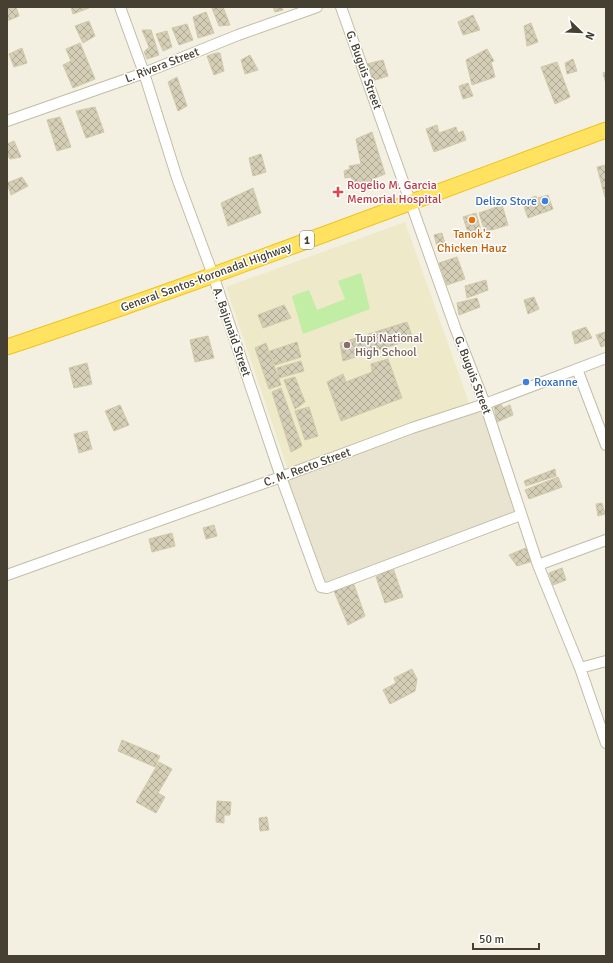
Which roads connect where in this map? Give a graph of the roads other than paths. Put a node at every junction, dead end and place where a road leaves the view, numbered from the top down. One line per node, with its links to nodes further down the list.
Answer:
1 (120, 7): 4 (street, A. Bajunaid Street)
2 (317, 7): 4 (street, L. Rivera Street)
3 (341, 7): 7 (street, G. Buguis Street)
4 (144, 73): 5 (street, L. Rivera Street); 8 (street, A. Bajunaid Street)
5 (7, 121)
6 (606, 130): 7 (highway, General Santos-Koronadal Highway / 1)
7 (412, 202): 8 (highway, General Santos-Koronadal Highway / 1); 12 (street, G. Buguis Street)
8 (213, 275): 9 (highway, General Santos-Koronadal Highway / 1); 14 (street, A. Bajunaid Street)
9 (7, 347)
10 (606, 358): 11 (street, C. M. Recto Street)
11 (577, 369): 12 (street, C. M. Recto Street); 13 (street)
12 (485, 404): 14 (street, C. M. Recto Street); 15 (street, G. Buguis Street)
13 (606, 445)
14 (282, 477): 15 (street, A. Bajunaid Street); 18 (street, C. M. Recto Street)
15 (521, 515): 17 (street, G. Buguis Street)
16 (606, 540): 17 (street)
17 (538, 565): 20 (street, G. Buguis Street)
18 (7, 575)
19 (606, 661): 20 (street)
20 (580, 668): 21 (street, G. Buguis Street)
21 (606, 743)

